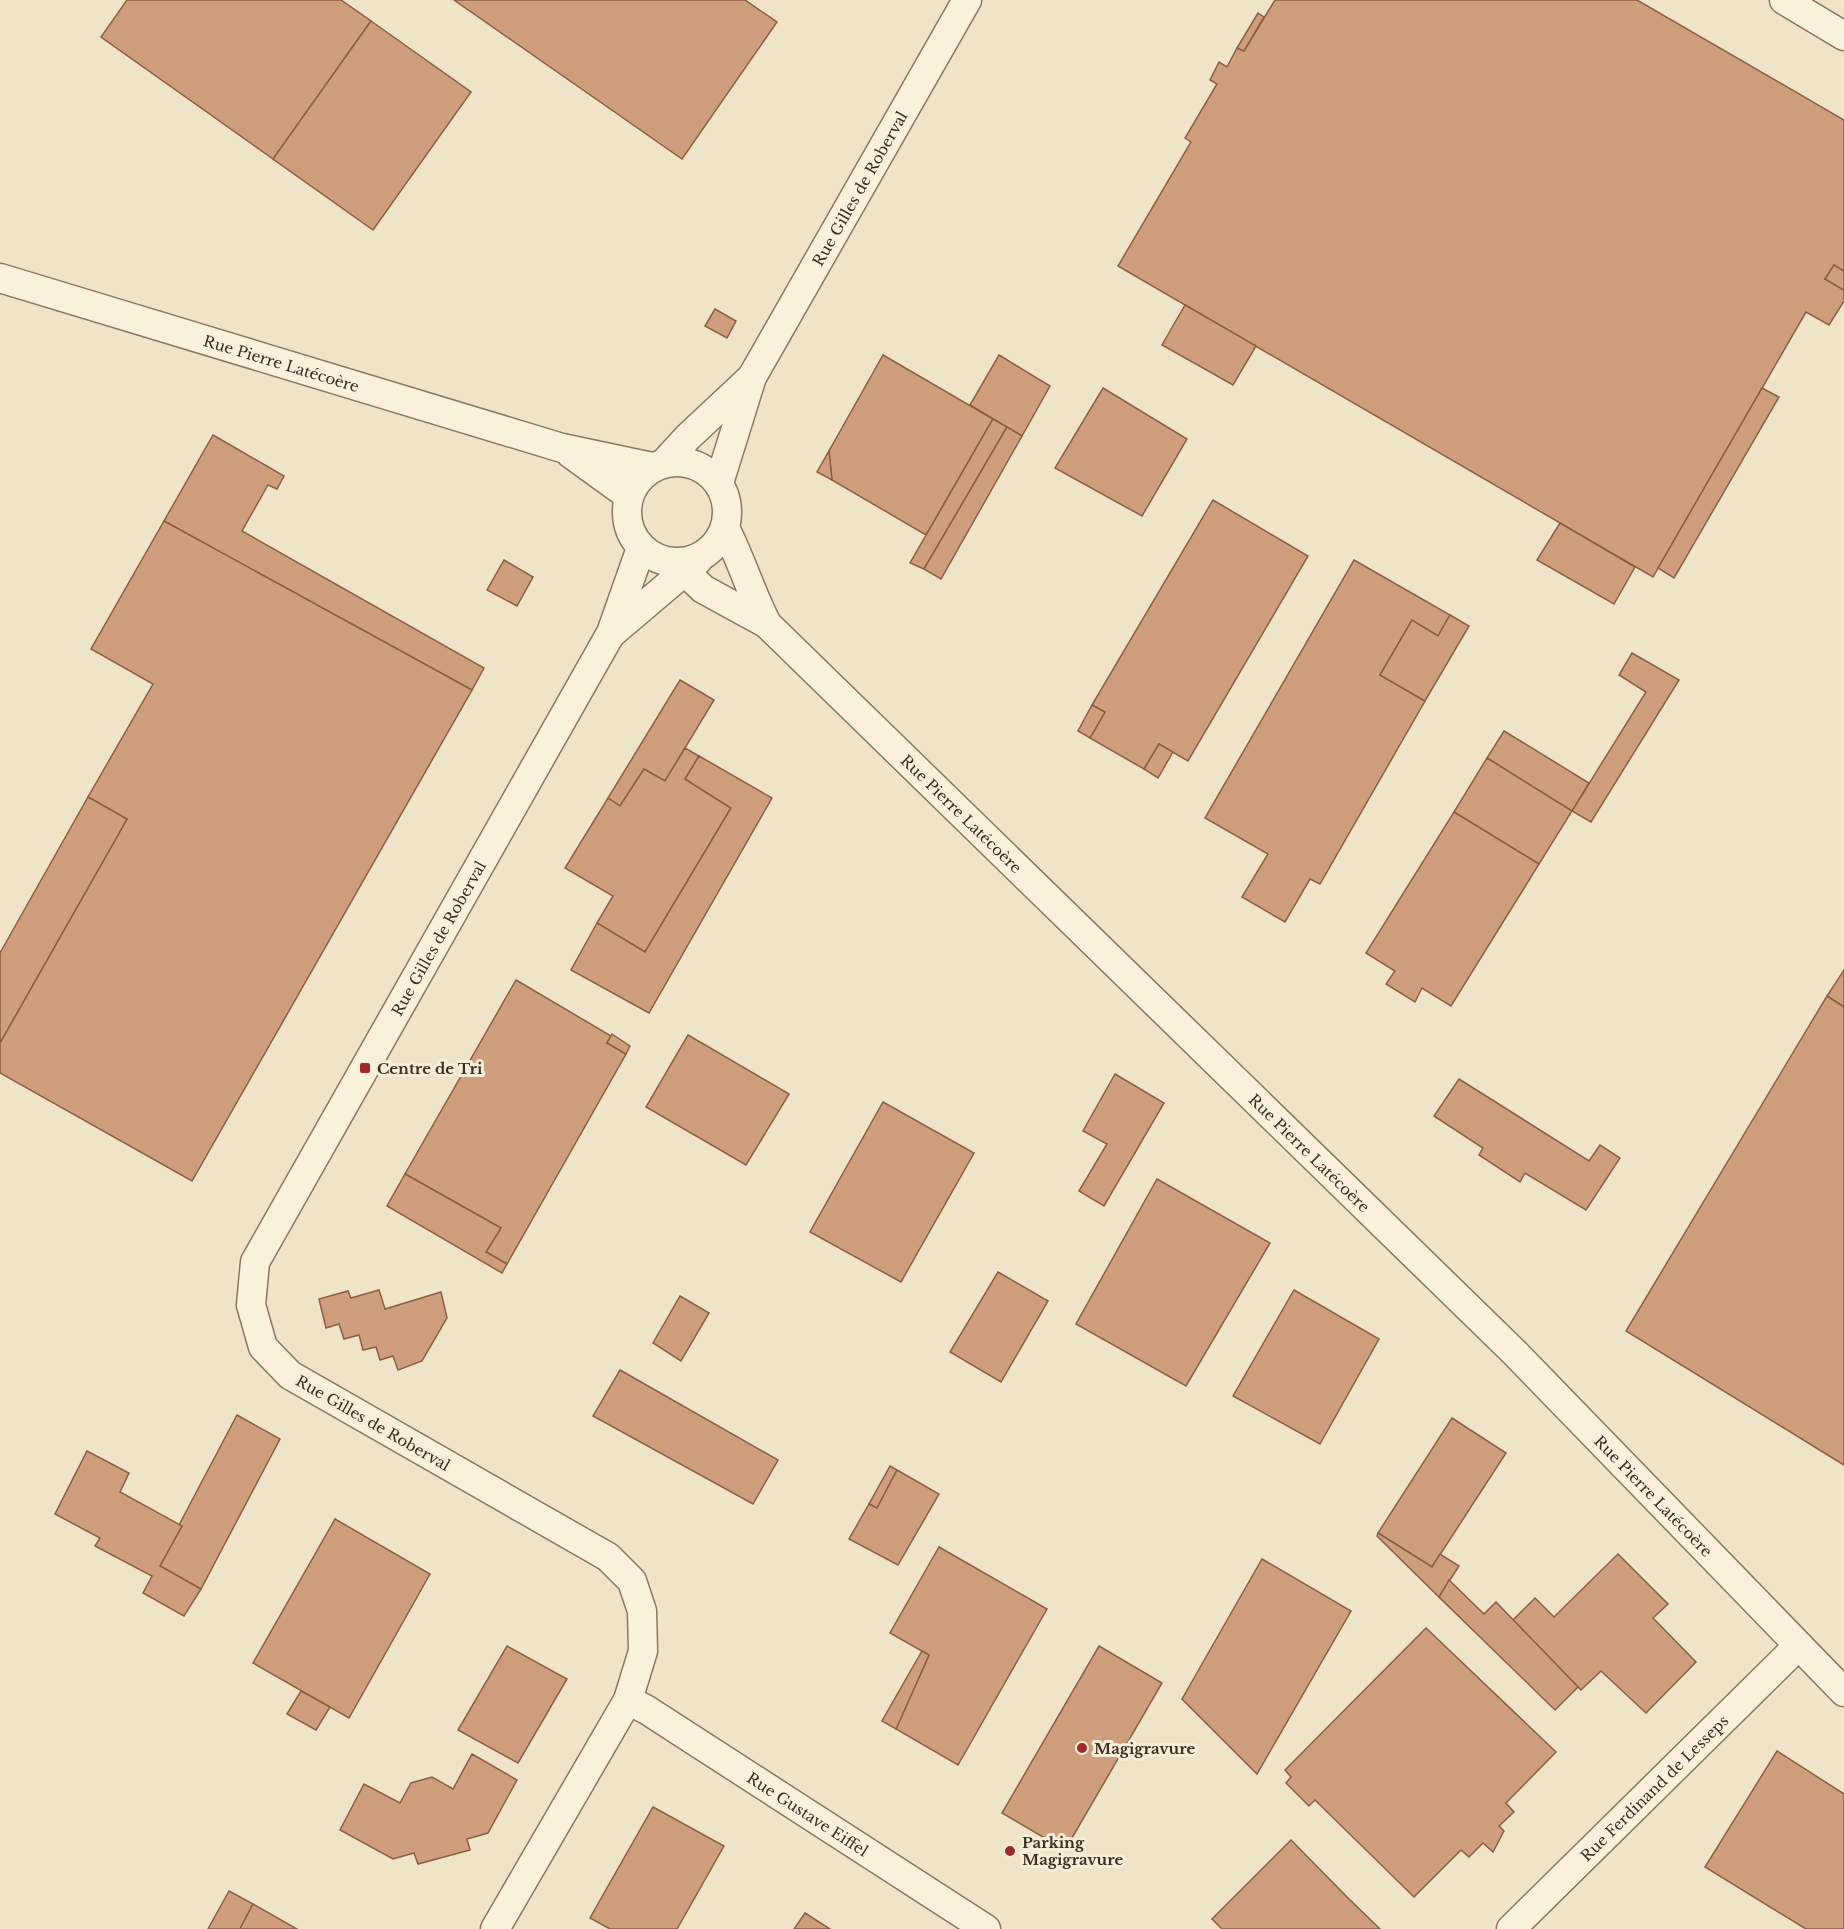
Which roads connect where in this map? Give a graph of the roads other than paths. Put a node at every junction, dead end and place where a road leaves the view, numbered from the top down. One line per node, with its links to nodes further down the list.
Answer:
1 (967, 0): 5 (street, Rue Gilles de Roberval)
2 (1784, 0): 3 (street)
3 (1844, 36)
4 (0, 278): 6 (street, Rue Pierre Latécoère)
5 (752, 377): 7 (street, Rue Gilles de Roberval); 8 (street, Rue Gilles de Roberval)
6 (562, 448): 7 (street, Rue Pierre Latécoère); 9 (street, Rue Pierre Latécoère)
7 (658, 465): 8 (street); 9 (street)
8 (719, 483): 10 (street)
9 (629, 496): 11 (street)
10 (725, 528): 12 (street); 13 (street, Rue Pierre Latécoère)
11 (641, 548): 12 (street); 14 (street, Rue Gilles de Roberval)
12 (688, 563): 13 (street, Rue Pierre Latécoère); 14 (street, Rue Gilles de Roberval)
13 (767, 624): 15 (street, Rue Pierre Latécoère)
14 (610, 633): 17 (street, Rue Gilles de Roberval)
15 (1798, 1646): 16 (street, Rue Pierre Latécoère); 20 (street, Rue Ferdinand de Lesseps)
16 (1844, 1692)
17 (628, 1700): 18 (street, Rue Gilles de Roberval); 19 (street, Rue Gustave Eiffel)
18 (495, 1929)
19 (986, 1929)
20 (1511, 1929)

